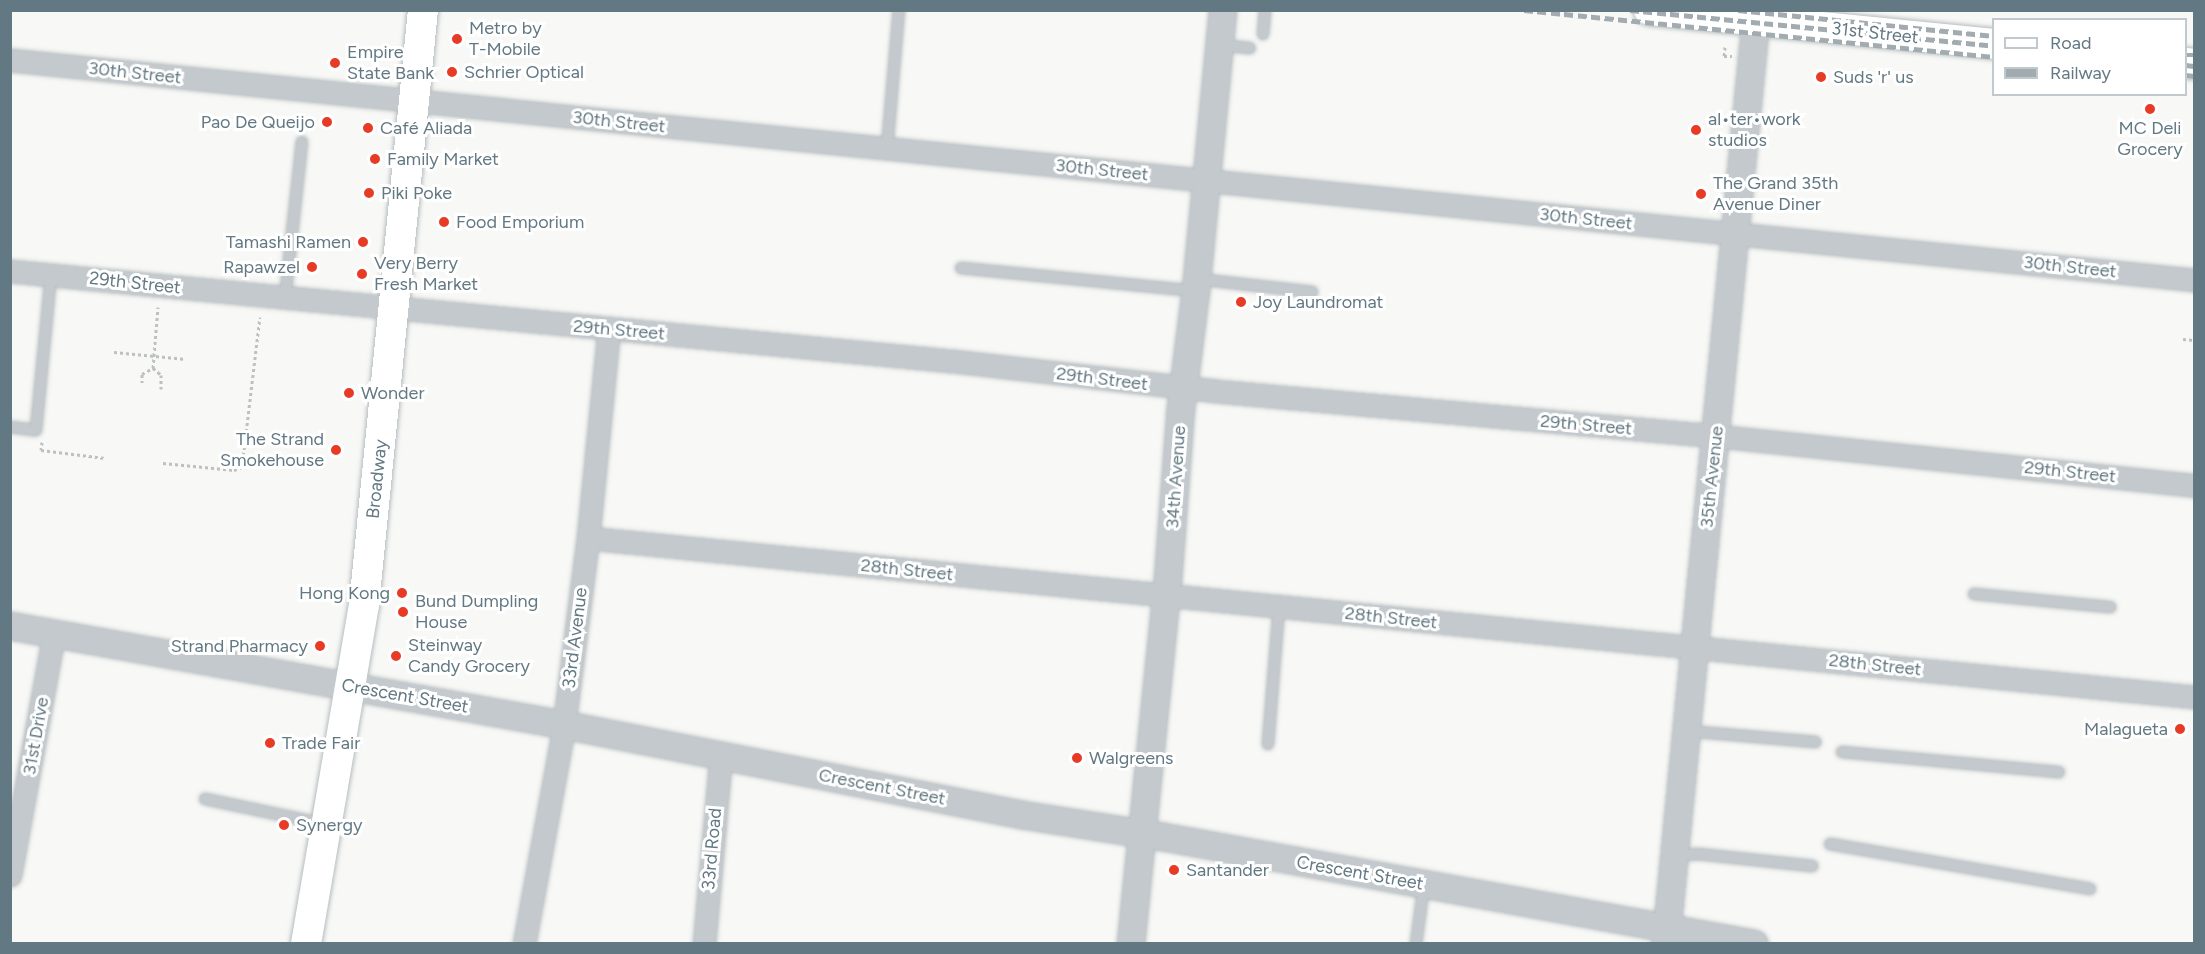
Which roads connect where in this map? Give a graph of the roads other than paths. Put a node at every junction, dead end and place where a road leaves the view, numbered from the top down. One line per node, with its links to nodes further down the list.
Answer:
1 (423, 10): 12 (main road, Broadway)
2 (899, 10): 14 (lane)
3 (1223, 10): 9 (street, 34th Avenue)
4 (1265, 10): 7 (lane)
5 (1649, 10): 6 (main road, 31st Street)
6 (1756, 16): 8 (main road, 31st Street); 16 (street, 35th Avenue)
7 (1263, 34)
8 (1992, 44)
9 (1220, 45): 10 (lane); 15 (street, 34th Avenue)
10 (1250, 48)
11 (10, 60): 12 (street, 30th Street)
12 (414, 101): 14 (street, 30th Street); 24 (main road, Broadway)
13 (302, 142): 23 (lane)
14 (887, 148): 15 (street, 30th Street)
15 (1207, 181): 16 (street, 30th Street); 21 (street, 34th Avenue)
16 (1735, 234): 20 (street, 30th Street); 28 (street, 35th Avenue)
17 (961, 268): 21 (lane)
18 (10, 271): 19 (street, 29th Street)
19 (51, 275): 23 (street, 29th Street); 27 (lane)
20 (2194, 280)
21 (1197, 285): 22 (lane); 26 (street, 34th Avenue)
22 (1312, 292)
23 (285, 298): 24 (street, 29th Street)
24 (394, 309): 25 (street, 29th Street); 38 (main road, Broadway)
25 (609, 329): 26 (street, 29th Street); 30 (street, 33rd Avenue)
26 (1183, 388): 28 (street, 29th Street); 32 (street, 34th Avenue)
27 (10, 427)
28 (1716, 436): 29 (street, 29th Street); 37 (street, 35th Avenue)
29 (2194, 484)
30 (588, 538): 32 (street, 28th Street); 40 (street, 33rd Avenue)
31 (1974, 594): 34 (lane)
32 (1166, 596): 33 (street, 28th Street); 49 (street, 34th Avenue)
33 (1279, 607): 37 (street, 28th Street); 43 (lane)
34 (2110, 607)
35 (10, 626): 36 (street, Crescent Street)
36 (54, 633): 38 (street, Crescent Street); 53 (street, 31st Drive)
37 (1695, 647): 39 (street, 28th Street); 41 (street, 35th Avenue)
38 (352, 686): 40 (street, Crescent Street); 48 (main road, Broadway)
39 (2194, 697)
40 (564, 725): 45 (street, Crescent Street); 58 (street, 33rd Avenue)
41 (1687, 731): 42 (lane); 51 (street, 35th Avenue)
42 (1816, 742)
43 (1268, 744)
44 (1842, 752): 46 (lane)
45 (721, 755): 49 (street, Crescent Street); 59 (street, 33rd Road)
46 (2059, 772)
47 (205, 799): 48 (lane)
48 (327, 825): 57 (main road, Broadway)
49 (1142, 835): 54 (street, Crescent Street); 60 (street, 34th Avenue)
50 (1830, 844): 55 (lane)
51 (1674, 855): 52 (lane); 56 (street, 35th Avenue)
52 (1812, 866)
53 (10, 875)
54 (1424, 884): 56 (street, Crescent Street); 61 (lane)
55 (2090, 889)
56 (1667, 936): 62 (street, Crescent Street)
57 (306, 944)
58 (524, 944)
59 (704, 944)
60 (1131, 944)
61 (1416, 944)
62 (1754, 944)

